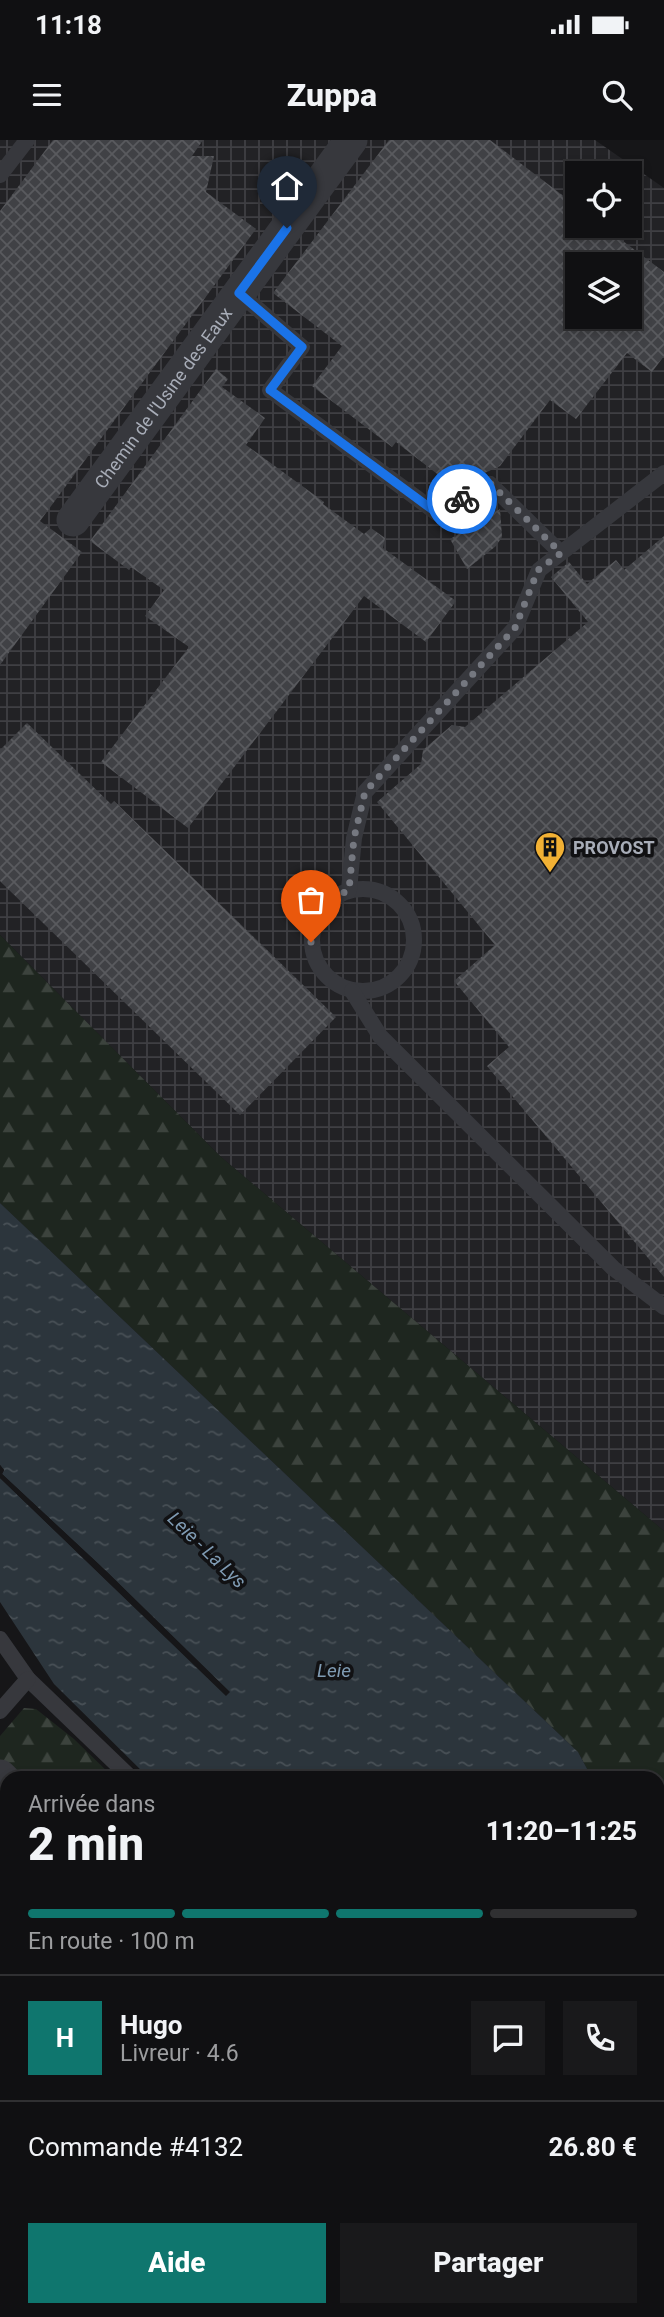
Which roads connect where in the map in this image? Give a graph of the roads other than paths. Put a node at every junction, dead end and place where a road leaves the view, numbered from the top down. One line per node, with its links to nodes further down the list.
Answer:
1 (27, 140): 3 (lane)
2 (351, 140): 4 (street, Chemin de l'Usine des Eaux)
3 (0, 175)
4 (239, 293): 6 (street, Chemin de l'Usine des Eaux); 7 (lane)
5 (664, 473): 7 (lane)
6 (73, 520)
7 (561, 553): 8 (lane)
8 (349, 890): 9 (lane); 9 (lane)
9 (352, 990): 10 (lane)
10 (664, 1307)
11 (0, 1639): 12 (lane)
12 (27, 1679): 13 (lane); 14 (lane)
13 (0, 1711)
14 (124, 1771)

